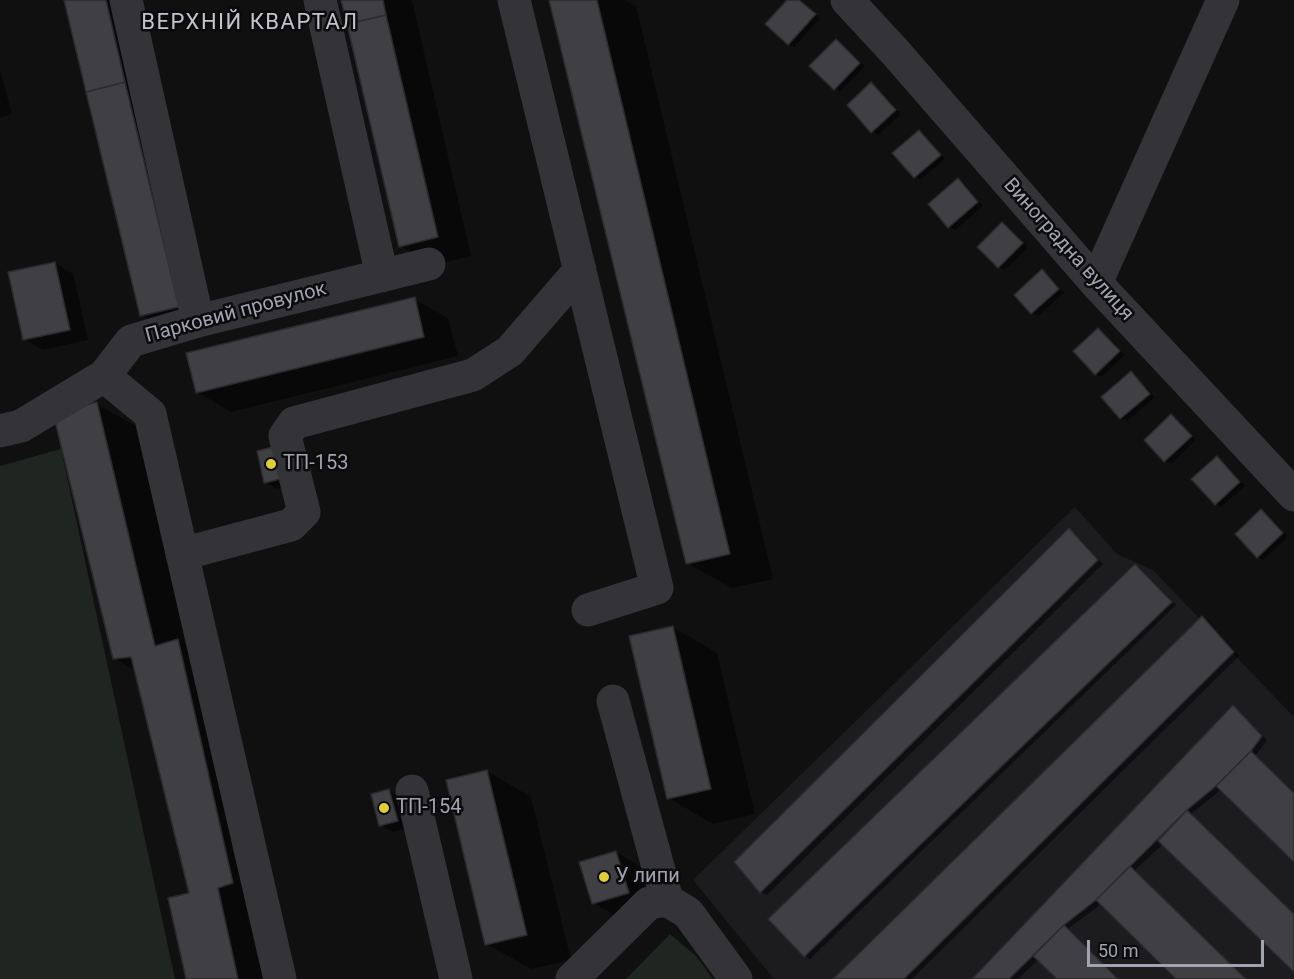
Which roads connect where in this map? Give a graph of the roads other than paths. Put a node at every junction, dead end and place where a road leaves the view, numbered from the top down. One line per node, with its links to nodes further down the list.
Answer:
1 (126, 0): 10 (street)
2 (320, 0): 8 (street)
3 (514, 0): 7 (street)
4 (847, 0): 9 (street, Виноградна вулиця)
5 (1223, 0): 9 (street)
6 (429, 264): 8 (street, Парковий провулок)
7 (580, 270): 14 (street); 15 (street)
8 (382, 276): 10 (street, Парковий провулок)
9 (1095, 283): 13 (street, Виноградна вулиця)
10 (198, 321): 11 (street, Парковий провулок)
11 (104, 376): 12 (street, Парковий провулок); 14 (street)
12 (0, 431)
13 (1294, 495)
14 (182, 554): 19 (street)
15 (588, 609)
16 (613, 700): 18 (street)
17 (412, 791): 20 (street)
18 (667, 900): 21 (street); 22 (street)
19 (280, 979)
20 (456, 979)
21 (572, 979)
22 (736, 979)

